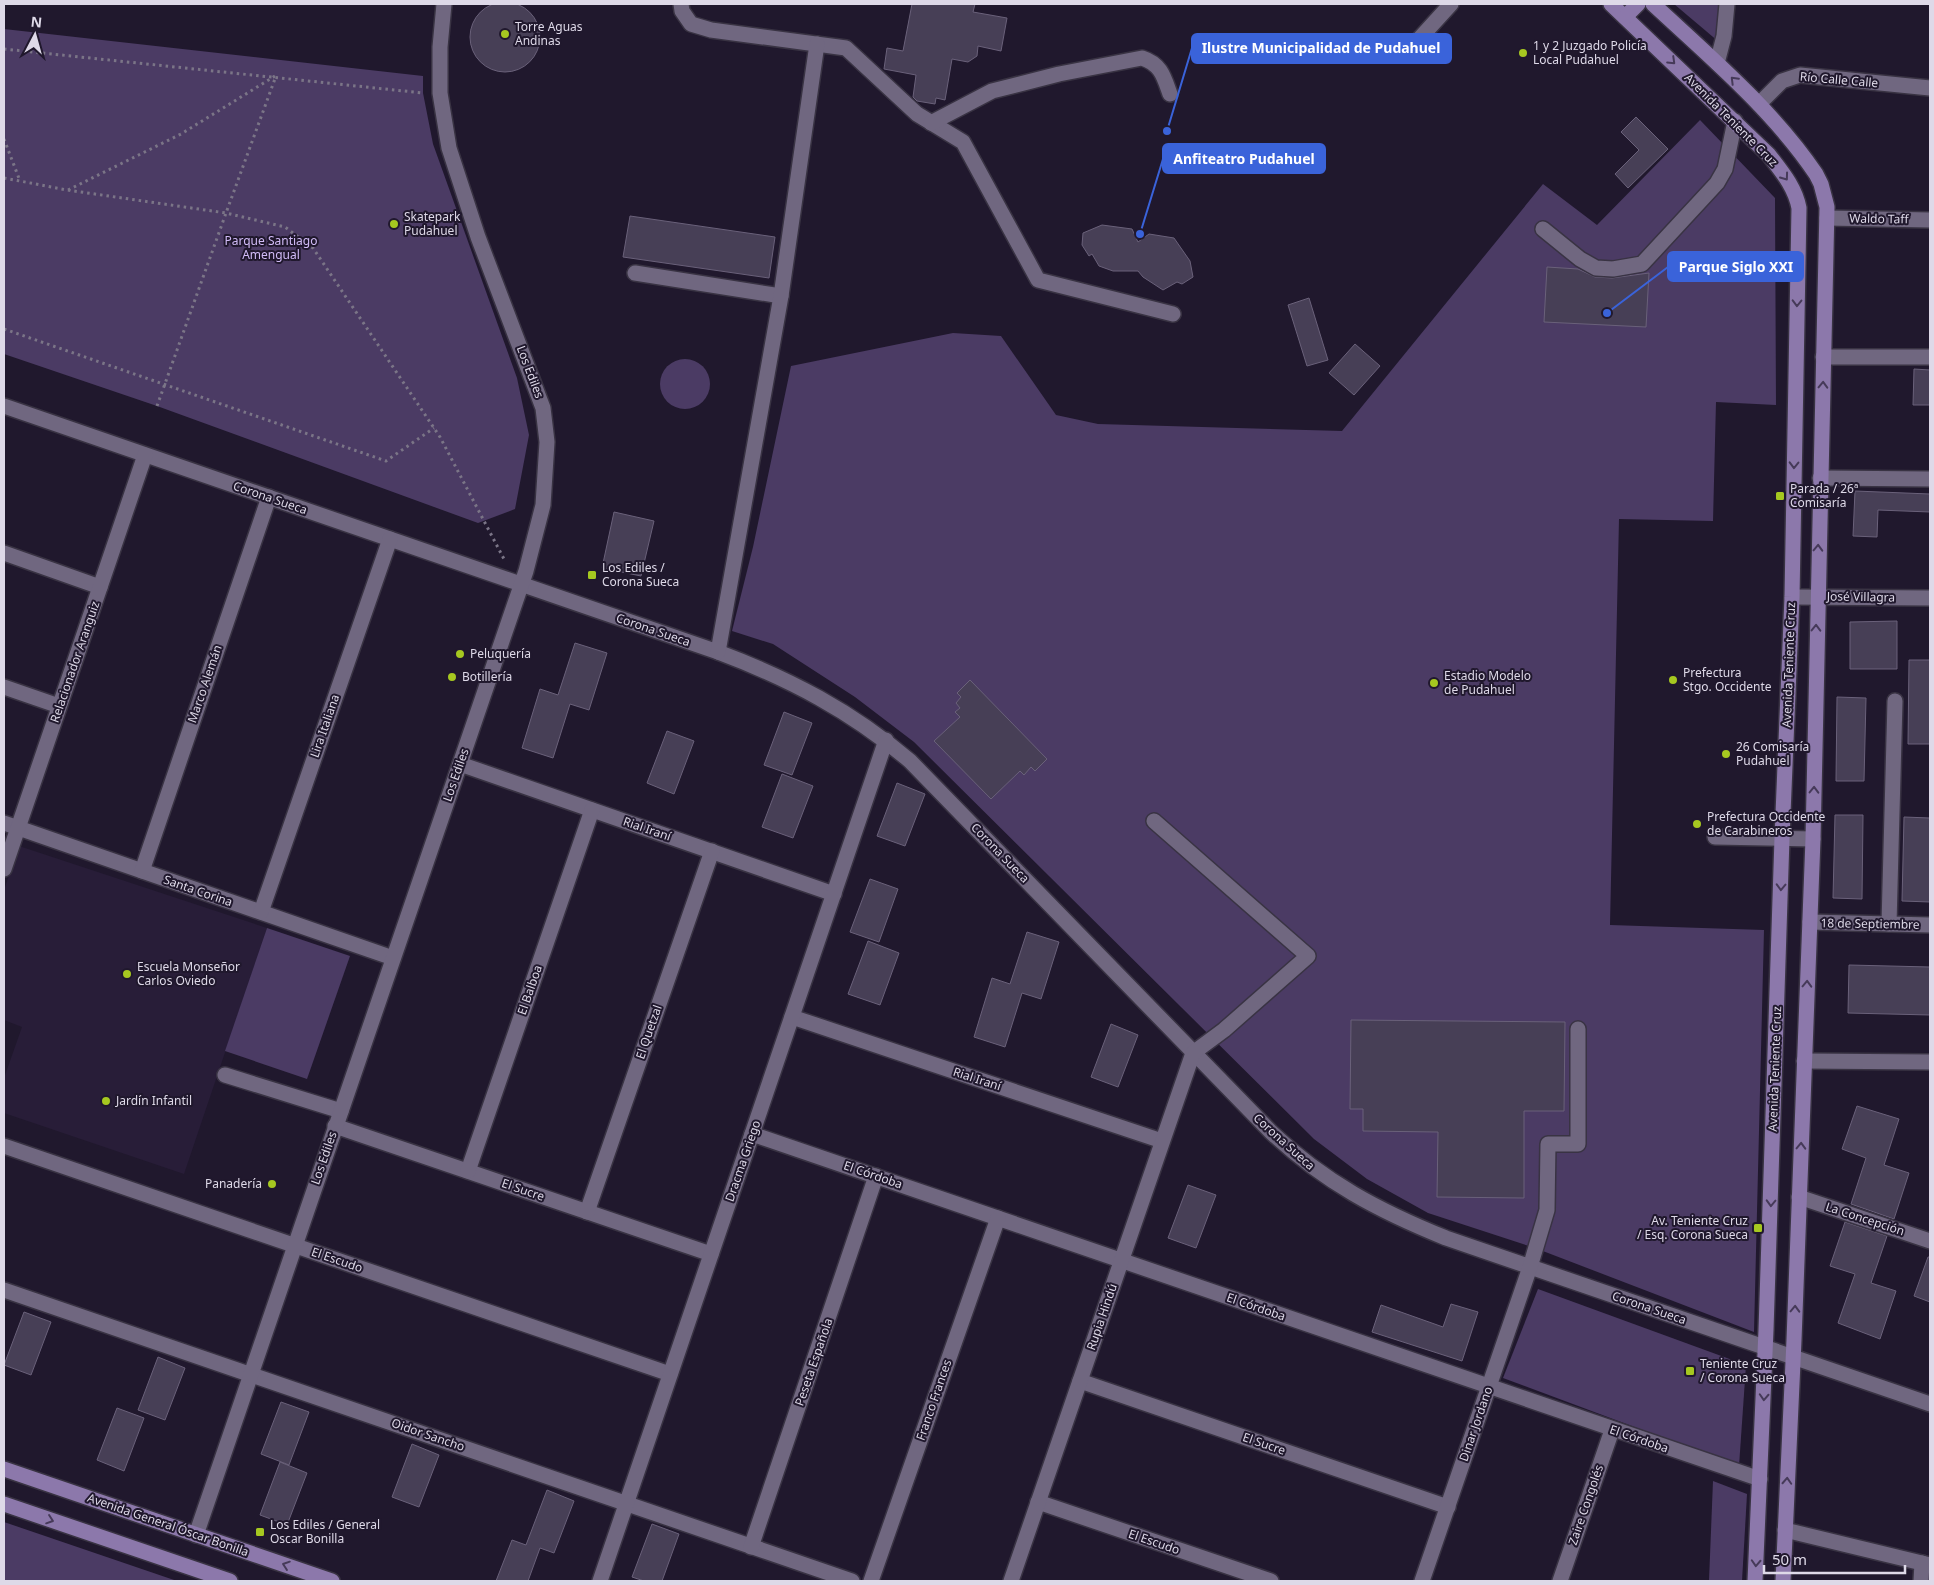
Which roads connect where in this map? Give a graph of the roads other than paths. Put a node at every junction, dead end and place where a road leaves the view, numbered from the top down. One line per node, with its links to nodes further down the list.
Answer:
1 (444, 4): 32 (street, Los Ediles)
2 (681, 4): 9 (street)
3 (1451, 4): 10 (street)
4 (1611, 4): 8 (main road, Avenida Teniente Cruz)
5 (1638, 4): 8 (main road)
6 (1653, 4): 11 (main road, Avenida Teniente Cruz)
7 (1727, 4): 11 (street)
8 (1625, 17): 15 (main road, Avenida Teniente Cruz, one-way to 15)
9 (816, 44): 16 (street); 21 (street)
10 (1411, 48)
11 (1717, 63): 14 (main road, Avenida Teniente Cruz, one-way to 11)
12 (1930, 88): 14 (street, Río Calle Calle)
13 (1170, 94): 16 (street)
14 (1759, 104): 17 (main road, Avenida Teniente Cruz)
15 (1734, 121): 19 (street); 34 (main road, Avenida Teniente Cruz, one-way to 34)
16 (931, 123): 22 (street)
17 (1827, 218): 18 (street, Waldo Taff); 23 (main road, Avenida Teniente Cruz)
18 (1930, 220)
19 (1543, 229)
20 (635, 273): 21 (street)
21 (781, 296): 37 (street)
22 (1173, 314)
23 (1823, 357): 24 (street); 27 (main road, Avenida Teniente Cruz, one-way to 23)
24 (1930, 357)
25 (4, 406): 26 (street, Corona Sueca)
26 (145, 455): 29 (street, Corona Sueca); 33 (street, Relacionador Aranguiz)
27 (1820, 478): 28 (street); 35 (main road, Avenida Teniente Cruz, one-way to 27)
28 (1930, 479)
29 (269, 497): 30 (street, Corona Sueca); 51 (street, Marco Alemán)
30 (390, 539): 32 (street, Corona Sueca); 53 (street, Lira Italiana)
31 (4, 554): 33 (street)
32 (522, 584): 37 (street, Corona Sueca); 42 (street, Los Ediles)
33 (100, 587): 40 (street, Relacionador Aranguiz)
34 (1792, 597): 35 (street, José Villagra); 47 (main road, Avenida Teniente Cruz)
35 (1817, 597): 36 (street, José Villagra); 48 (main road, Avenida Teniente Cruz, one-way to 35)
36 (1930, 598)
37 (718, 652): 41 (street, Corona Sueca)
38 (4, 687): 40 (street)
39 (1895, 701): 55 (street)
40 (60, 706): 45 (street, Relacionador Aranguiz)
41 (886, 740): 52 (street, Dracma Griego); 60 (street, Corona Sueca)
42 (460, 764): 43 (street, Rial Iraní); 57 (street, Los Ediles)
43 (592, 810): 49 (street, Rial Iraní); 69 (street, El Balboa)
44 (1154, 821): 60 (street)
45 (11, 826): 50 (street, Relacionador Aranguiz); 51 (street, Santa Corina)
46 (1715, 837): 47 (street)
47 (1782, 838): 48 (street); 80 (main road, Avenida Teniente Cruz, one-way to 80)
48 (1813, 839): 54 (main road, Avenida Teniente Cruz)
49 (712, 852): 52 (street, Rial Iraní); 72 (street, El Quetzal)
50 (4, 869)
51 (142, 871): 53 (street, Santa Corina)
52 (834, 894): 58 (street, Dracma Griego)
53 (261, 912): 57 (street, Santa Corina)
54 (1810, 922): 55 (street, 18 de Septiembre); 61 (main road, Avenida Teniente Cruz, one-way to 54)
55 (1888, 924): 56 (street, 18 de Septiembre)
56 (1930, 925)
57 (393, 958): 64 (street, Los Ediles)
58 (792, 1017): 66 (street, Dracma Griego); 67 (street, Rial Iraní)
59 (1578, 1029): 78 (street, Dinar Jordano)
60 (1193, 1053): 67 (street, Rupia Hindú); 78 (street, Corona Sueca)
61 (1804, 1061): 62 (street); 71 (main road, Avenida Teniente Cruz, one-way to 61)
62 (1930, 1062)
63 (225, 1075): 64 (street)
64 (341, 1111): 65 (street, Los Ediles)
65 (335, 1126): 69 (street, El Sucre); 75 (street, Los Ediles)
66 (752, 1134): 70 (street, El Córdoba); 76 (street, Dracma Griego)
67 (1162, 1141): 77 (street, Rupia Hindú)
68 (4, 1146): 75 (street, El Escudo)
69 (468, 1171): 72 (street, El Sucre)
70 (876, 1176): 73 (street, El Córdoba); 96 (street, Peseta Española)
71 (1799, 1197): 74 (street, La Concepción); 81 (main road, Avenida Teniente Cruz, one-way to 71)
72 (587, 1212): 76 (street, El Sucre)
73 (998, 1218): 77 (street, El Córdoba); 102 (street, Franco Frances)
74 (1930, 1241)
75 (294, 1245): 82 (street, Los Ediles); 83 (street, El Escudo)
76 (711, 1254): 83 (street, Dracma Griego)
77 (1121, 1261): 84 (street, Rupia Hindú); 85 (street, El Córdoba)
78 (1530, 1267): 80 (street, Corona Sueca); 85 (street, Dinar Jordano)
79 (4, 1290): 82 (street, Oidor Sancho)
80 (1766, 1348): 81 (street, Corona Sueca); 89 (main road, Avenida Teniente Cruz, one-way to 89)
81 (1793, 1357): 86 (street, Corona Sueca); 94 (main road, Avenida Teniente Cruz, one-way to 81)
82 (250, 1374): 92 (street, Oidor Sancho); 95 (street, Los Ediles)
83 (670, 1374): 92 (street, Dracma Griego)
84 (1080, 1381): 90 (street, Rupia Hindú); 93 (street, El Sucre)
85 (1489, 1387): 87 (street, El Córdoba); 93 (street, Dinar Jordano)
86 (1930, 1404)
87 (1612, 1430): 89 (street, El Córdoba); 106 (street, Zaire Congolés)
88 (4, 1469): 95 (main road, Avenida General Óscar Bonilla)
89 (1760, 1479): 107 (main road, Avenida Teniente Cruz, one-way to 107)
90 (1038, 1502): 103 (street, Rupia Hindú); 104 (street, El Escudo)
91 (4, 1504): 98 (main road, one-way to 98)
92 (626, 1504): 96 (street, Oidor Sancho); 100 (street, Dracma Griego)
93 (1448, 1507): 105 (street, Dinar Jordano)
94 (1785, 1530): 97 (street); 108 (main road, Avenida Teniente Cruz)
95 (196, 1534): 99 (main road, Avenida General Óscar Bonilla, one-way to 95)
96 (751, 1547): 101 (street, Oidor Sancho)
97 (1926, 1564): 109 (street)
98 (230, 1581)
99 (332, 1581)
100 (600, 1581)
101 (852, 1581)
102 (871, 1581)
103 (1011, 1581)
104 (1271, 1581)
105 (1422, 1581)
106 (1560, 1581)
107 (1755, 1581)
108 (1783, 1581)
109 (1921, 1581)

